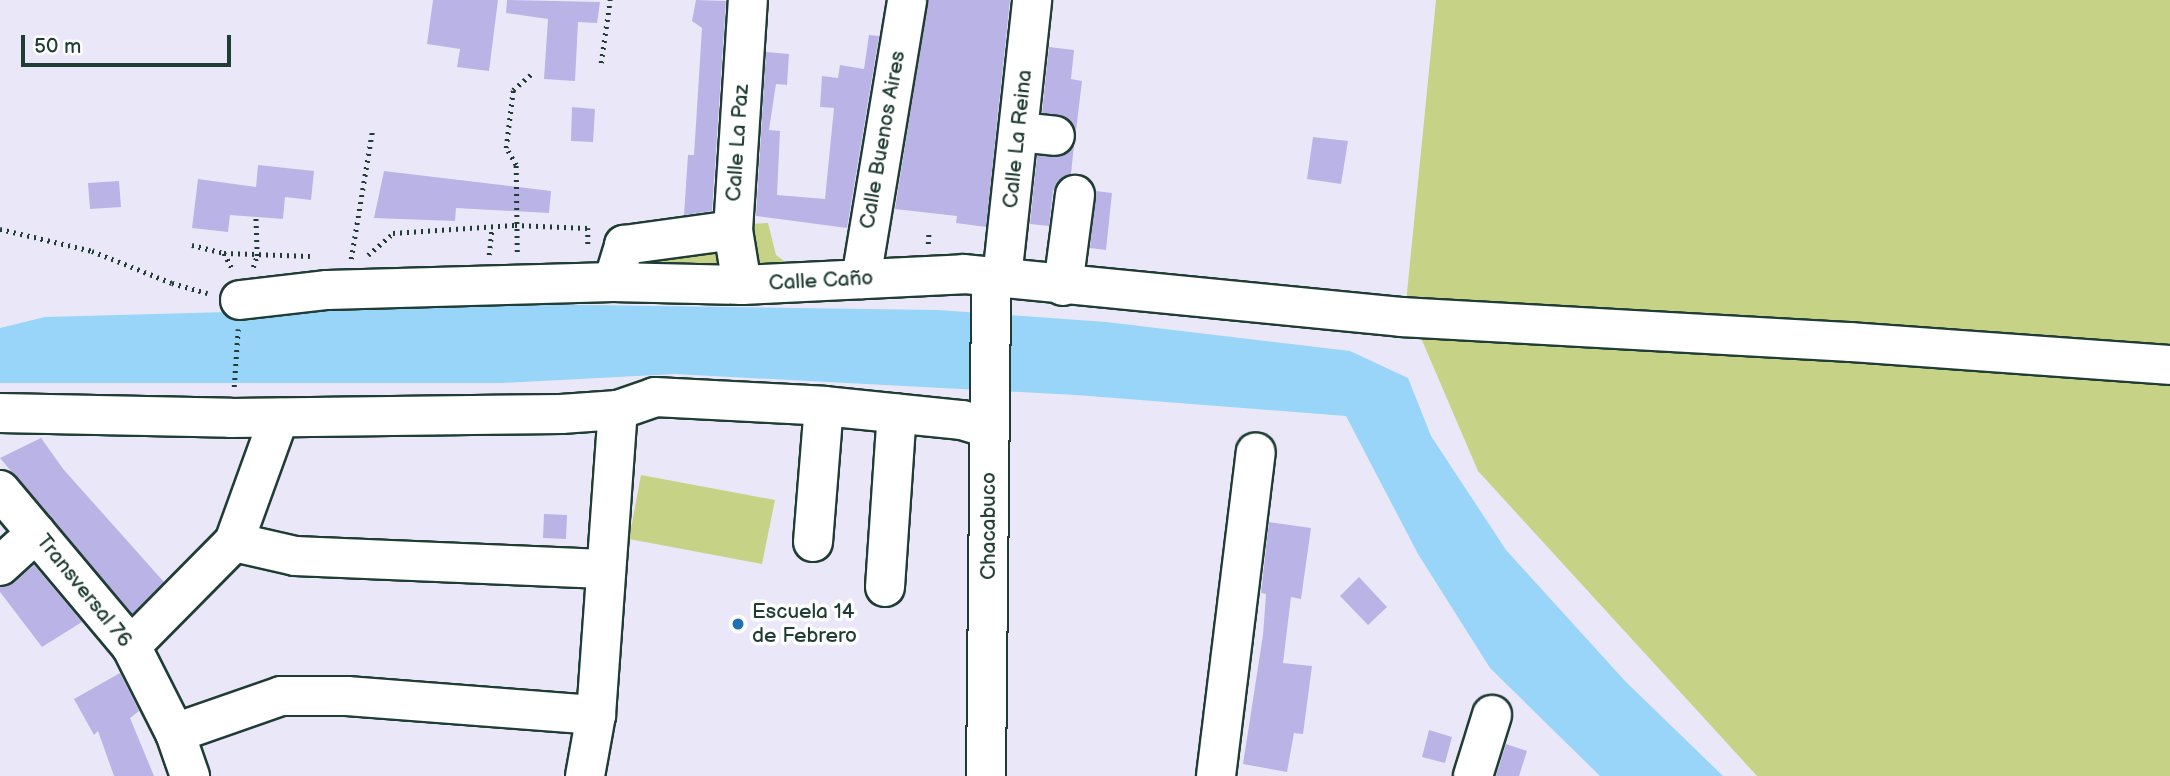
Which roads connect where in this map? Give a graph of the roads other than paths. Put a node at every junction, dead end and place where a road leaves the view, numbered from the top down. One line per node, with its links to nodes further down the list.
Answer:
1 (747, 0): 5 (street, Calle La Paz)
2 (1032, 0): 8 (street, Calle La Reina)
3 (900, 1): 6 (street, Calle Buenos Aires)
4 (1075, 195): 10 (street)
5 (733, 230): 7 (street); 9 (street, Calle La Paz)
6 (861, 279): 8 (street, Calle Caño); 9 (street, Calle Caño)
7 (613, 282): 9 (street, Calle Caño); 11 (street, Calle Caño)
8 (995, 284): 10 (street, Calle Caño); 18 (street, Chacabuco)
9 (742, 285)
10 (1063, 286): 12 (street, Calle Caño)
11 (239, 312)
12 (2170, 365)
13 (824, 406): 14 (street); 16 (street); 23 (street)
14 (618, 410): 17 (street); 25 (street)
15 (0, 413): 17 (street)
16 (897, 413): 18 (street); 26 (street)
17 (279, 418): 22 (street)
18 (988, 419): 33 (street, Chacabuco)
19 (1256, 452): 34 (street)
20 (0, 490): 21 (street, Transversal 76)
21 (36, 533): 24 (street); 27 (street, Transversal 76)
22 (234, 542): 25 (street); 27 (street)
23 (813, 542)
24 (0, 566)
25 (604, 569): 28 (street)
26 (884, 587)
27 (131, 646): 30 (street, Transversal 76)
28 (596, 715): 30 (street); 32 (street)
29 (1492, 715): 35 (street)
30 (175, 733): 31 (street, Transversal 76)
31 (190, 776)
32 (585, 776)
33 (986, 776)
34 (1216, 776)
35 (1473, 776)

